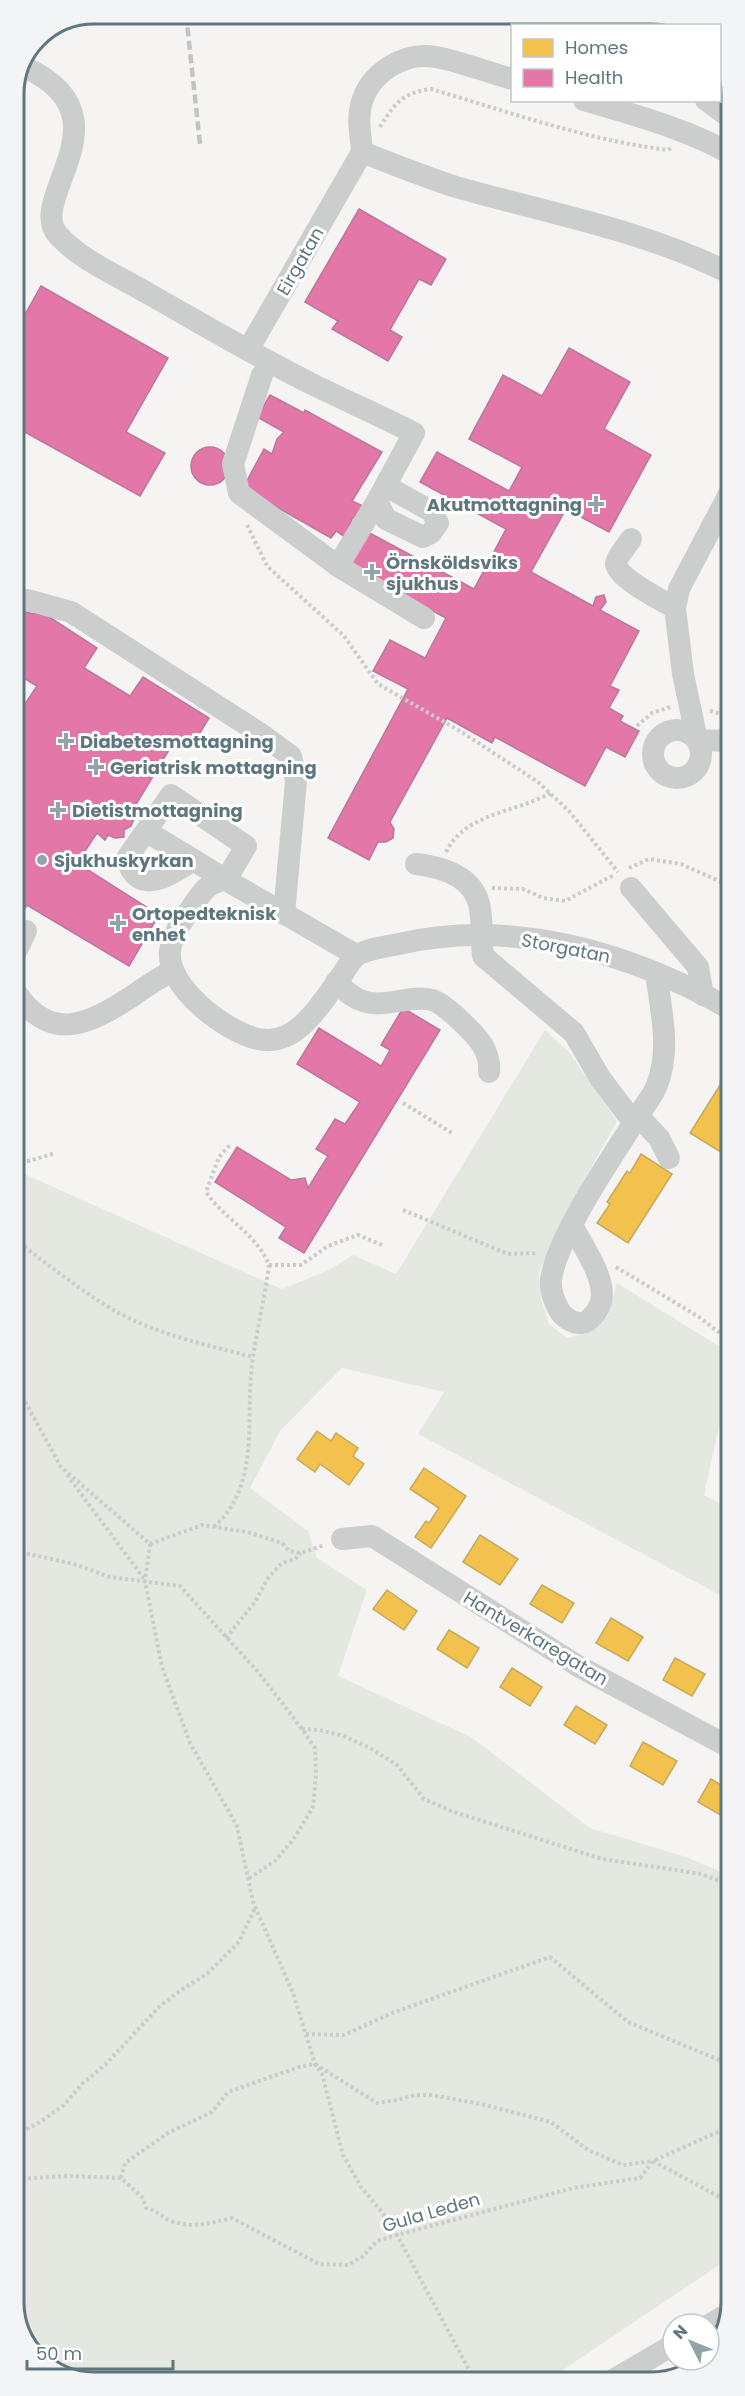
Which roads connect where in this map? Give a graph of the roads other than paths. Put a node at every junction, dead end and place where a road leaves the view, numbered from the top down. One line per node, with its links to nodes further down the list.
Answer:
1 (28, 69): 10 (street)
2 (511, 78): 8 (street)
3 (598, 102): 5 (street)
4 (709, 102): 6 (street)
5 (634, 107): 7 (street)
6 (721, 111)
7 (721, 148)
8 (362, 152): 9 (street); 10 (street, Eirgatan)
9 (721, 269)
10 (248, 350): 14 (street)
11 (262, 375): 14 (street)
12 (721, 509): 16 (street)
13 (631, 539): 16 (street)
14 (338, 566): 17 (street)
15 (24, 600): 24 (street)
16 (675, 608): 18 (street)
17 (424, 618)
18 (721, 741)
19 (146, 831): 20 (street); 20 (street); 22 (street)
20 (193, 860): 22 (street)
21 (416, 864): 26 (street)
22 (226, 880): 24 (street); 29 (street)
23 (625, 881): 32 (street)
24 (284, 914): 28 (street)
25 (27, 931): 27 (street)
26 (481, 936): 28 (street, Storgatan); 30 (street, Storgatan); 36 (street)
27 (24, 937)
28 (356, 955): 31 (street)
29 (173, 970): 31 (street); 33 (street)
30 (656, 973): 32 (street, Storgatan); 36 (street)
31 (336, 982): 35 (street)
32 (703, 995): 34 (street, Storgatan)
33 (24, 1002)
34 (721, 1004)
35 (489, 1072)
36 (636, 1120): 37 (street); 38 (street)
37 (669, 1158)
38 (572, 1225): 38 (street)
39 (342, 1539): 40 (street, Hantverkaregatan)
40 (721, 1743)
41 (661, 2352): 42 (street)
42 (627, 2372)

